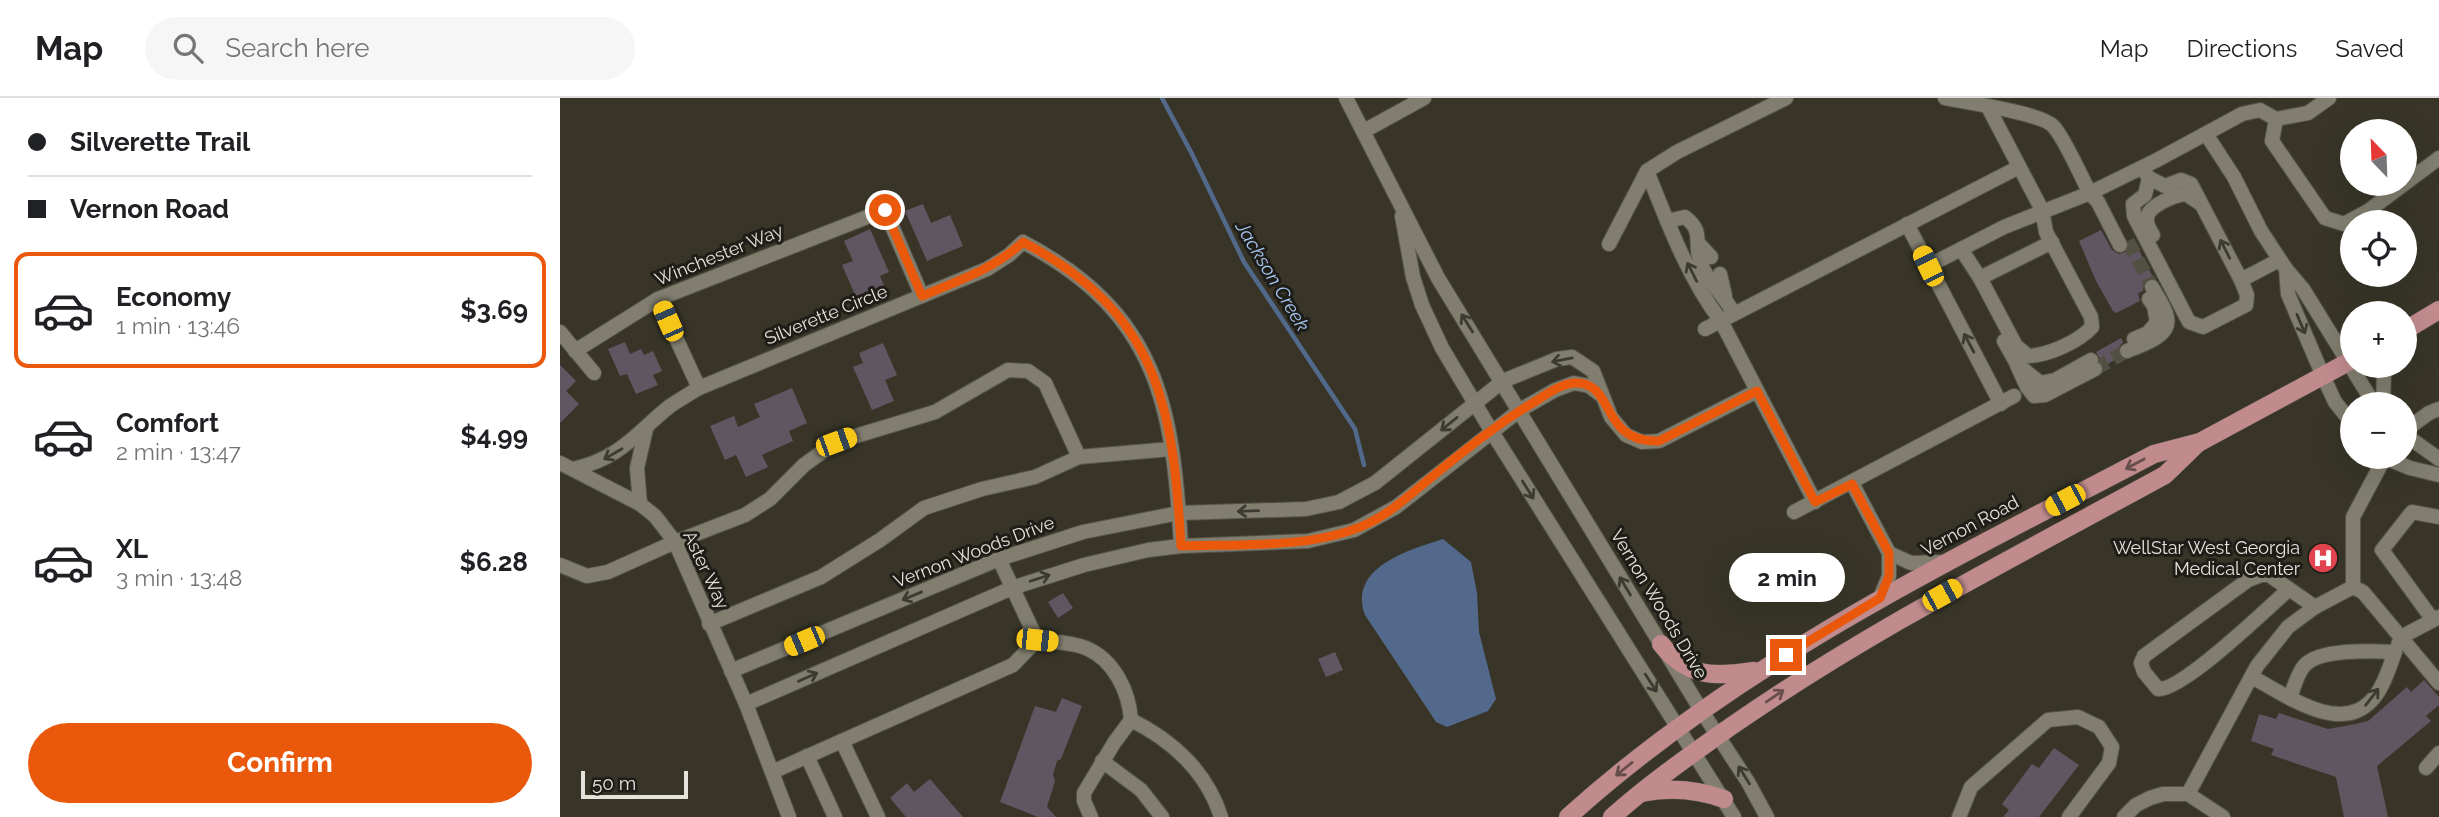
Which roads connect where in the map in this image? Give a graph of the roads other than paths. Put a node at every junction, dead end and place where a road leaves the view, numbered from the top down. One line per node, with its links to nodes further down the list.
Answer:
1 (1346, 98): 8 (street)
2 (1424, 98): 8 (street)
3 (1786, 98): 12 (street)
4 (1945, 98): 6 (street)
5 (2329, 98): 7 (street)
6 (1988, 107): 11 (street); 17 (street)
7 (2276, 119): 9 (street); 10 (street)
8 (1364, 131): 16 (street)
9 (2206, 134): 13 (street); 28 (street)
10 (2439, 158)
11 (2019, 167): 19 (street); 21 (street)
12 (1647, 171): 20 (street); 24 (street)
13 (2145, 173): 14 (street); 15 (street); 17 (street)
14 (2165, 186): 15 (street); 18 (street)
15 (2145, 195): 34 (street)
16 (1398, 197): 51 (street, one-way to 16); 55 (street)
17 (2094, 198): 19 (street); 23 (street)
18 (2202, 204): 32 (street, one-way to 18); 34 (street)
19 (2042, 210): 22 (street); 26 (street)
20 (1667, 221): 25 (street); 40 (street, one-way to 20)
21 (1908, 224): 29 (street); 39 (street)
22 (2052, 242): 31 (street); 31 (street)
23 (2124, 243)
24 (1609, 244)
25 (1699, 244): 27 (street); 36 (street)
26 (1961, 249): 29 (street); 31 (street)
27 (1711, 257)
28 (2283, 265): 32 (street); 44 (street); 50 (street, one-way to 50)
29 (1928, 266): 71 (street, one-way to 29)
30 (1720, 274): 36 (street)
31 (1980, 278): 47 (street)
32 (2241, 280): 34 (street)
33 (2147, 289): 45 (street)
34 (2247, 295)
35 (922, 296): 37 (street, Winchester Way); 52 (street, Silverette Circle); 64 (street, Silverette Circle)
36 (1725, 296): 39 (street)
37 (659, 299): 46 (street, Winchester Way); 52 (street)
38 (2439, 310): 41 (main road)
39 (1734, 314): 40 (street)
40 (1721, 321): 42 (street); 53 (street)
41 (2417, 323)
42 (1705, 329)
43 (560, 332): 46 (street)
44 (2340, 346)
45 (2125, 348)
46 (575, 351): 49 (street)
47 (2093, 364)
48 (2340, 367): 50 (main road, Vernon Road)
49 (594, 373)
50 (2323, 376): 56 (street); 62 (main road, Vernon Road)
51 (1503, 382): 54 (street, one-way to 51); 55 (street, Vernon Woods Drive); 58 (street, Vernon Woods Drive)
52 (699, 388): 60 (street, Silverette Circle)
53 (1757, 391): 54 (street); 72 (street)
54 (1602, 397): 58 (street)
55 (1475, 403): 61 (street); 75 (street, Vernon Woods Drive, one-way to 75)
56 (2340, 408)
57 (2439, 409): 59 (street)
58 (1520, 410): 61 (street); 92 (street, Vernon Woods Drive, one-way to 58)
59 (2417, 423)
60 (646, 428): 67 (street, Silverette Circle, one-way to 67); 73 (street)
61 (1492, 432): 78 (street); 102 (street, one-way to 102)
62 (2200, 442): 81 (main road, Vernon Road, one-way to 81); 103 (main road, Vernon Road, one-way to 62)
63 (2417, 443): 66 (street)
64 (1171, 449): 65 (street); 75 (street)
65 (1079, 457): 77 (street); 89 (street)
66 (2439, 459)
67 (567, 466): 73 (street, Aster Way)
68 (2378, 469): 83 (street)
69 (2414, 469): 70 (street)
70 (2439, 475)
71 (1852, 484): 72 (street); 79 (street)
72 (1815, 502): 74 (street)
73 (640, 504): 77 (street, Aster Way)
74 (1794, 512)
75 (1179, 513): 78 (street); 80 (street, Vernon Woods Drive)
76 (2439, 517): 88 (street)
77 (675, 542): 82 (street); 89 (street, Aster Way)
78 (1181, 546): 84 (street, one-way to 78)
79 (1889, 553): 81 (street); 86 (street)
80 (999, 559): 84 (street); 95 (street, Vernon Woods Drive, one-way to 95)
81 (1946, 562): 86 (main road, Vernon Road)
82 (560, 565)
83 (2353, 587): 87 (street); 90 (street)
84 (1012, 588): 91 (street); 99 (street, one-way to 84)
85 (2289, 589): 85 (street); 87 (street)
86 (1880, 598): 94 (main road, Vernon Road)
87 (2315, 607): 96 (street)
88 (2436, 618): 90 (street)
89 (709, 624): 95 (street, Aster Way)
90 (2401, 637): 93 (street); 97 (street)
91 (1037, 640): 101 (street); 104 (street)
92 (1661, 644): 94 (main road); 100 (street, Vernon Woods Drive)
93 (2395, 652): 98 (street); 98 (street, one-way to 93)
94 (1761, 670): 100 (main road, Vernon Road)
95 (731, 671): 99 (street, Aster Way)
96 (2252, 677): 98 (street); 112 (street)
97 (2439, 683)
98 (2290, 697)
99 (746, 704): 110 (street, Aster Way)
100 (1700, 710): 102 (main road, Vernon Road); 103 (street, Vernon Woods Drive)
101 (1131, 720): 108 (street); 119 (street)
102 (1678, 726): 105 (street); 120 (main road, Vernon Road, one-way to 120)
103 (1718, 735): 105 (main road, Vernon Road); 123 (street, Vernon Woods Drive, one-way to 103)
104 (842, 741): 107 (street); 116 (street)
105 (1694, 751): 111 (main road, Vernon Road); 113 (street)
106 (2439, 752): 109 (street)
107 (807, 756): 110 (street); 115 (street)
108 (1102, 761): 117 (street); 118 (street)
109 (2426, 768)
110 (772, 772): 114 (street, Aster Way)
111 (1637, 794): 113 (main road); 121 (main road, Vernon Road)
112 (2188, 794): 126 (street); 127 (street)
113 (1724, 799): 122 (street)
114 (789, 817)
115 (835, 817)
116 (878, 817)
117 (1091, 817)
118 (1163, 817)
119 (1221, 817)
120 (1568, 817)
121 (1612, 817)
122 (1734, 817)
123 (1767, 817)
124 (1959, 817): 125 (street)
125 (2069, 817)
126 (2124, 817)
127 (2223, 817)

